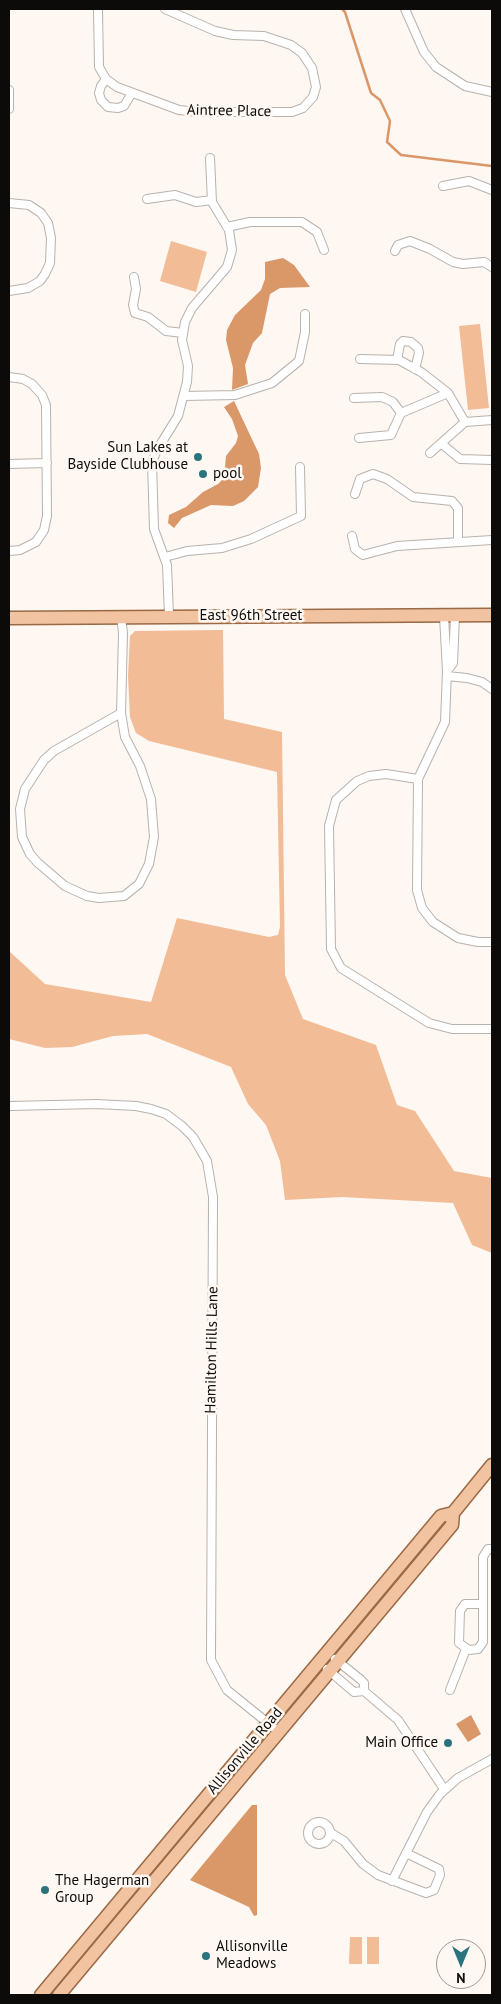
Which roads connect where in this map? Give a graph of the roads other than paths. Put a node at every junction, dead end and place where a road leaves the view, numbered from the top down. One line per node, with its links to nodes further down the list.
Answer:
1 (98, 9): 4 (street)
2 (165, 9): 7 (street, Aintree Place)
3 (405, 9): 6 (street)
4 (106, 79): 7 (street, Aintree Place); 7 (street)
5 (9, 90): 8 (street)
6 (492, 92)
7 (132, 93)
8 (9, 109)
9 (210, 158): 13 (street)
10 (443, 186): 11 (street)
11 (492, 190)
12 (147, 198): 13 (street)
13 (212, 200): 15 (street)
14 (9, 203): 20 (street)
15 (227, 227): 16 (street); 22 (street)
16 (324, 250)
17 (395, 251): 18 (street)
18 (492, 267)
19 (134, 277): 22 (street)
20 (9, 291)
21 (305, 314): 28 (street)
22 (183, 333): 28 (street)
23 (360, 358): 24 (street)
24 (397, 360): 25 (street); 25 (street)
25 (415, 369): 27 (street)
26 (9, 377): 37 (street)
27 (448, 393): 30 (street); 32 (street)
28 (184, 396): 45 (street)
29 (354, 398): 30 (street)
30 (401, 413): 33 (street)
31 (492, 420): 32 (street)
32 (465, 422): 34 (street)
33 (359, 438)
34 (442, 444): 35 (street); 36 (street)
35 (430, 453)
36 (492, 460)
37 (47, 463): 38 (street); 44 (street)
38 (9, 464)
39 (300, 466): 45 (street)
40 (354, 494): 43 (street)
41 (352, 536): 43 (street)
42 (492, 540): 43 (street)
43 (458, 542)
44 (9, 551)
45 (165, 557): 47 (street)
46 (492, 615): 48 (main road, East 96th Street)
47 (169, 616): 48 (main road, East 96th Street); 49 (main road, East 96th Street)
48 (450, 616): 51 (street)
49 (121, 617): 50 (main road, East 96th Street); 53 (street)
50 (9, 618)
51 (447, 673): 52 (street); 54 (street)
52 (491, 687)
53 (121, 713): 53 (street)
54 (418, 779): 55 (street); 56 (street)
55 (492, 942)
56 (492, 1029)
57 (9, 1106): 69 (street, Hamilton Hills Lane)
58 (492, 1465): 59 (main road, Allisonville Road)
59 (453, 1513): 63 (main road, Allisonville Road); 64 (main road, Allisonville Road)
60 (492, 1548): 61 (street)
61 (483, 1604): 62 (street); 62 (street)
62 (466, 1649): 67 (street)
63 (328, 1652): 64 (street); 65 (main road, Allisonville Road)
64 (338, 1661): 66 (main road, Allisonville Road); 68 (street)
65 (319, 1662): 66 (street); 69 (main road, Allisonville Road)
66 (330, 1672): 68 (street); 70 (main road, Allisonville Road)
67 (450, 1690)
68 (364, 1691): 72 (street)
69 (268, 1723): 70 (street, Hamilton Hills Lane); 76 (main road, Allisonville Road)
70 (279, 1732): 77 (main road, Allisonville Road)
71 (492, 1759): 72 (street)
72 (444, 1789): 74 (street)
73 (331, 1833): 75 (street)
74 (406, 1853): 75 (street); 75 (street)
75 (392, 1881)
76 (41, 1995)
77 (60, 1995)

